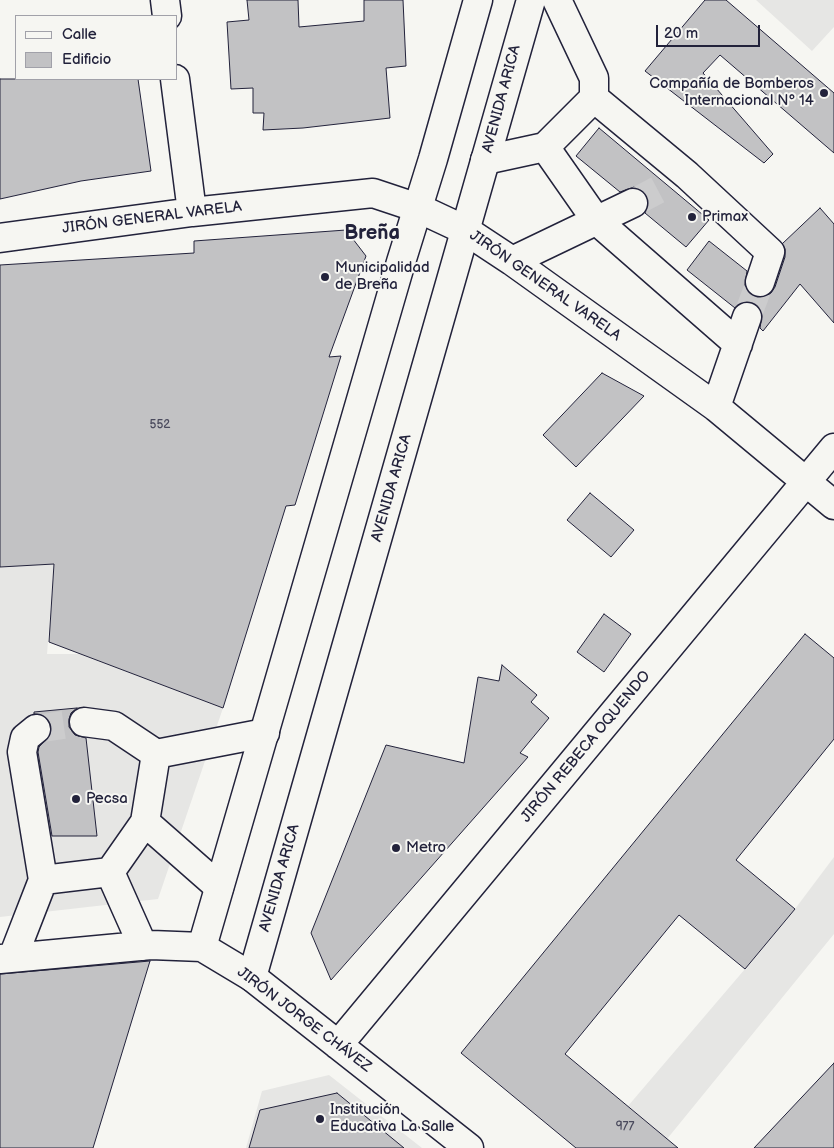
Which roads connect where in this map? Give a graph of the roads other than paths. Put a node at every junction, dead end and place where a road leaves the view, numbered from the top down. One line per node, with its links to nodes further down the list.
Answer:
1 (164, 0): 5 (street)
2 (478, 0): 11 (street)
3 (531, 0): 9 (street, AVENIDA ARICA)
4 (557, 0): 7 (street)
5 (167, 15)
6 (175, 80): 12 (street)
7 (594, 98): 8 (street); 17 (street)
8 (545, 147): 9 (street); 13 (street)
9 (485, 160): 14 (street, AVENIDA ARICA)
10 (632, 203): 13 (street)
11 (418, 208): 12 (street, JIRÓN GENERAL VARELA); 14 (street, JIRÓN GENERAL VARELA); 26 (street)
12 (192, 212): 15 (street, JIRÓN GENERAL VARELA)
13 (596, 220): 16 (street); 19 (street)
14 (465, 230): 16 (street, JIRÓN GENERAL VARELA); 35 (street, AVENIDA ARICA)
15 (0, 238)
16 (512, 261): 20 (street, JIRÓN GENERAL VARELA)
17 (760, 282)
18 (747, 317): 19 (street)
19 (738, 344): 20 (street)
20 (716, 407): 22 (street, JIRÓN GENERAL VARELA)
21 (834, 448): 22 (street, JIRÓN REBECA OQUENDO)
22 (806, 484): 23 (street, JIRÓN GENERAL VARELA); 36 (street, JIRÓN REBECA OQUENDO)
23 (834, 505)
24 (84, 722): 27 (street)
25 (36, 729): 30 (street)
26 (265, 733): 27 (street); 31 (street)
27 (156, 754): 28 (street)
28 (145, 822): 29 (street); 31 (street)
29 (110, 872): 30 (street); 32 (street)
30 (43, 880): 34 (street)
31 (219, 887): 33 (street)
32 (142, 946): 33 (street); 34 (street)
33 (202, 947): 35 (street, JIRÓN JORGE CHÁVEZ)
34 (6, 958)
35 (252, 977): 36 (street, JIRÓN JORGE CHÁVEZ)
36 (338, 1045): 37 (street, JIRÓN JORGE CHÁVEZ)
37 (469, 1148)

